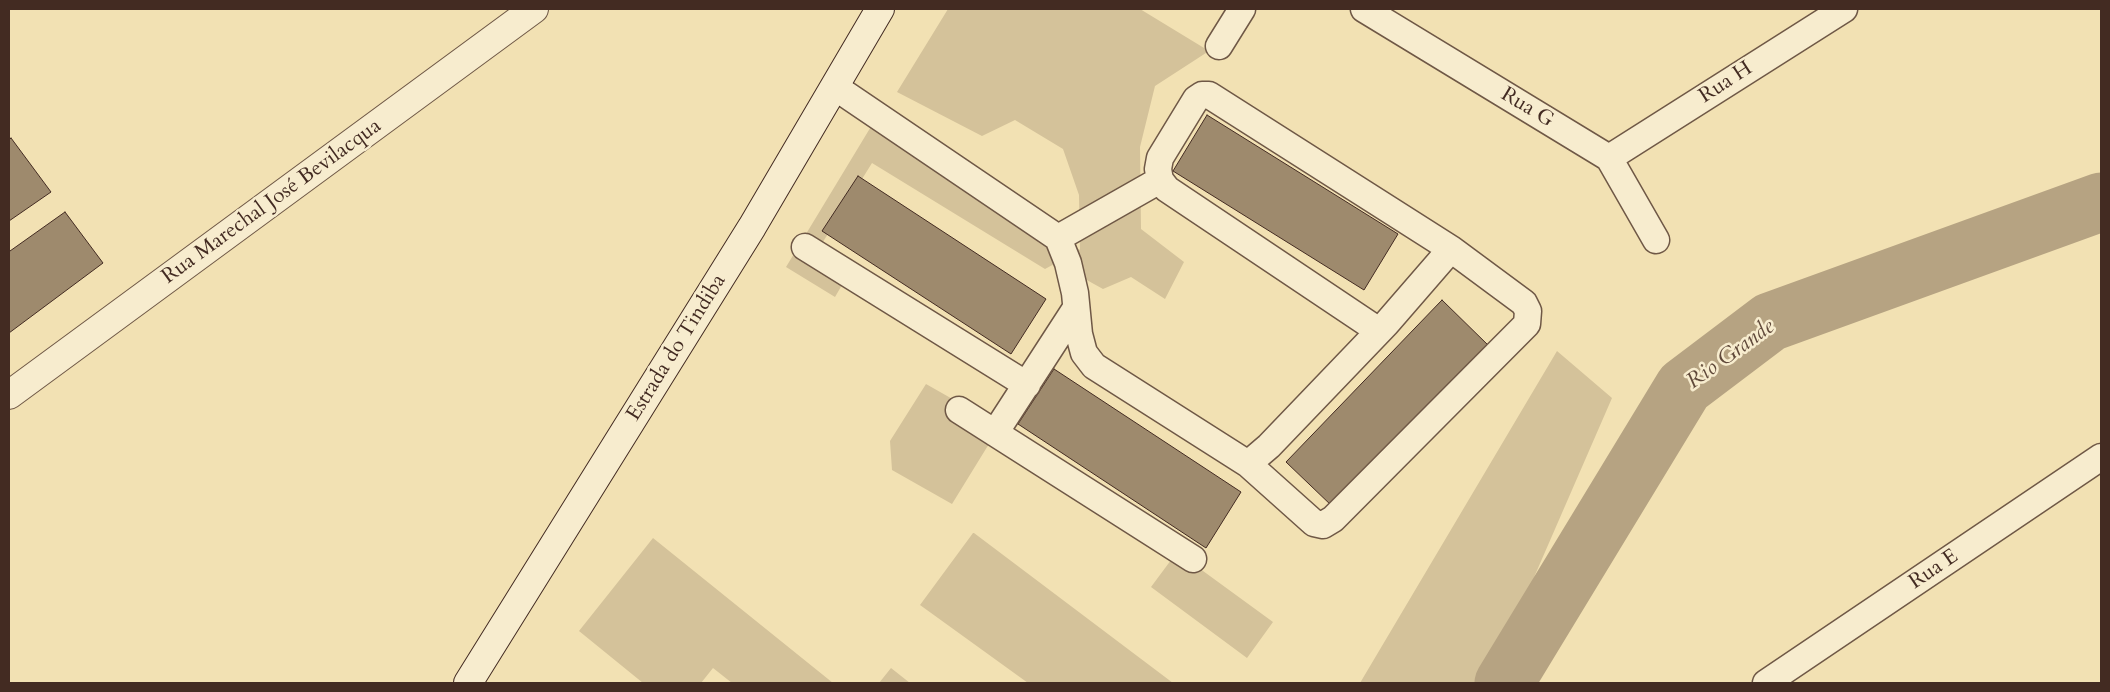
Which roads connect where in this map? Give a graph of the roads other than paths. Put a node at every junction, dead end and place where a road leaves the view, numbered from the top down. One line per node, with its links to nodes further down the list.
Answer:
1 (534, 9): 18 (main road, Rua Marechal José Bevilacqua)
2 (880, 9): 8 (main road, Estrada do Tindiba)
3 (1242, 9): 7 (street)
4 (1364, 9): 9 (street, Rua G)
5 (1844, 9): 6 (street, Rua H)
6 (1811, 15): 9 (street, Rua H)
7 (1219, 46)
8 (835, 87): 11 (street); 24 (main road, Estrada do Tindiba)
9 (1609, 158): 12 (street, Rua G)
10 (1160, 180): 11 (street); 14 (street); 16 (street)
11 (1058, 238): 15 (street)
12 (1656, 240)
13 (805, 247): 17 (street)
14 (1451, 249): 16 (street); 22 (street)
15 (1076, 308): 17 (street); 22 (street)
16 (1379, 330): 22 (street)
17 (1027, 385): 20 (street)
18 (9, 395)
19 (959, 410): 20 (street)
20 (995, 433): 23 (street)
21 (2101, 457): 25 (street, Rua E)
22 (1248, 464)
23 (1193, 559)
24 (468, 683)
25 (1766, 683)

